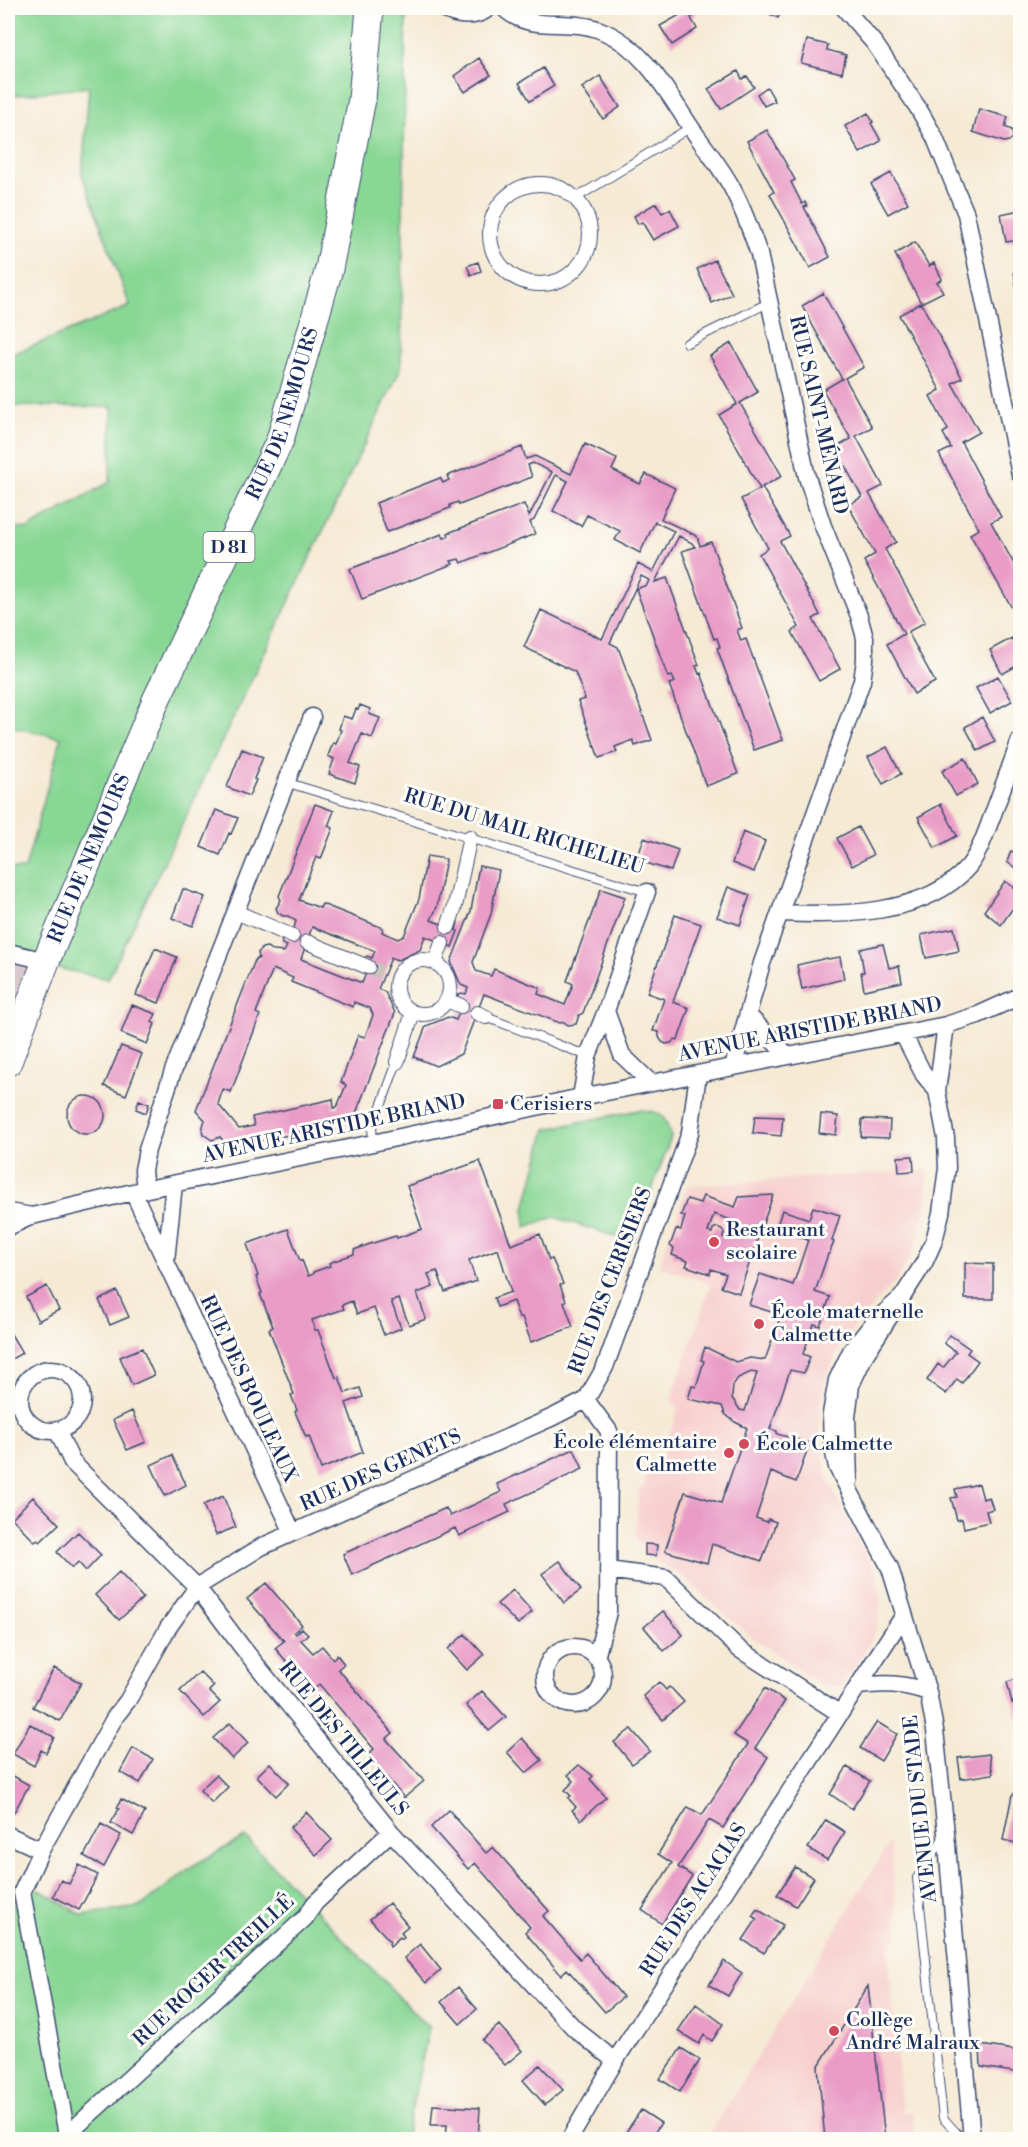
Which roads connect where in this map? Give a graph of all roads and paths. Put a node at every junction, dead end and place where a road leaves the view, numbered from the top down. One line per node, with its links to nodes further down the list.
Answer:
1 (370, 8): 23 (main road, RUE DE NEMOURS / D 81)
2 (442, 8): 3 (street)
3 (489, 8)
4 (504, 8): 6 (street, RUE SAINT-MÉNARD)
5 (844, 8): 10 (street)
6 (691, 127): 7 (lane); 8 (street, RUE SAINT-MÉNARD)
7 (576, 198): 7 (street)
8 (770, 302): 9 (lane); 17 (street, RUE SAINT-MÉNARD)
9 (687, 343)
10 (1020, 474)
11 (312, 717): 13 (street)
12 (1020, 740): 17 (street)
13 (285, 782): 14 (lane, RUE DU MAIL RICHELIEU); 16 (street)
14 (470, 837): 15 (lane, RUE DU MAIL RICHELIEU); 18 (street)
15 (646, 892): 29 (street, RUE DU MAIL RICHELIEU)
16 (236, 912): 19 (street); 46 (street)
17 (781, 913): 32 (street, RUE SAINT-MÉNARD)
18 (447, 927)
19 (291, 936)
20 (307, 942): 25 (street)
21 (442, 943): 24 (street)
22 (8, 952): 23 (street)
23 (46, 961): 37 (main road, RUE DE NEMOURS / D 81)
24 (435, 962): 27 (street); 30 (street)
25 (368, 968)
26 (1020, 996): 33 (street, AVENUE ARISTIDE BRIAND)
27 (447, 1000): 28 (street); 30 (street)
28 (461, 1006)
29 (606, 1011): 35 (street, RUE DU MAIL RICHELIEU); 41 (street)
30 (413, 1013): 38 (street)
31 (482, 1015): 35 (lane)
32 (748, 1015): 36 (street); 39 (street, RUE SAINT-MÉNARD)
33 (946, 1025): 34 (street, AVENUE ARISTIDE BRIAND); 42 (street, AVENUE DU STADE)
34 (903, 1034): 36 (street, AVENUE ARISTIDE BRIAND); 42 (street, AVENUE DU STADE)
35 (588, 1056): 43 (street, RUE DU MAIL RICHELIEU)
36 (788, 1056): 39 (street, AVENUE ARISTIDE BRIAND)
37 (8, 1062)
38 (397, 1062): 44 (lane)
39 (733, 1067): 40 (street, AVENUE ARISTIDE BRIAND)
40 (698, 1074): 41 (street, AVENUE ARISTIDE BRIAND); 51 (street, RUE DES CERISIERS)
41 (651, 1083): 43 (street, AVENUE ARISTIDE BRIAND)
42 (937, 1091): 56 (street, AVENUE DU STADE)
43 (581, 1097): 44 (street, AVENUE ARISTIDE BRIAND)
44 (373, 1143): 45 (street, AVENUE ARISTIDE BRIAND)
45 (174, 1184): 46 (street, AVENUE ARISTIDE BRIAND); 50 (street)
46 (139, 1191): 48 (street, AVENUE ARISTIDE BRIAND); 50 (street, RUE DES BOULEAUX)
47 (8, 1212): 48 (street)
48 (32, 1216): 49 (street, AVENUE ARISTIDE BRIAND)
49 (8, 1227)
50 (166, 1262): 53 (street, RUE DES BOULEAUX)
51 (586, 1400): 53 (street, RUE DES GENETS); 54 (street, RUE DES CERISIERS)
52 (57, 1430): 55 (street, RUE DES TILLEULS)
53 (293, 1533): 55 (street, RUE DES GENETS)
54 (608, 1570): 57 (street, RUE DES CERISIERS); 60 (street)
55 (197, 1587): 61 (street, RUE DES TILLEULS); 64 (street)
56 (904, 1615): 58 (street, RUE DES ACACIAS); 59 (street, AVENUE DU STADE)
57 (596, 1658)
58 (858, 1686): 59 (street); 60 (street, RUE DES ACACIAS)
59 (928, 1692): 62 (street, AVENUE DU STADE)
60 (840, 1713): 65 (street, RUE DES ACACIAS)
61 (391, 1832): 65 (street, RUE DES TILLEULS); 66 (street, RUE ROGER TREILLÉ)
62 (946, 1833): 68 (lane); 69 (street, AVENUE DU STADE)
63 (8, 1836): 64 (street)
64 (41, 1850): 66 (street)
65 (615, 2061): 67 (street, RUE DES ACACIAS)
66 (68, 2137)
67 (569, 2139)
68 (963, 2139)
69 (972, 2139)

